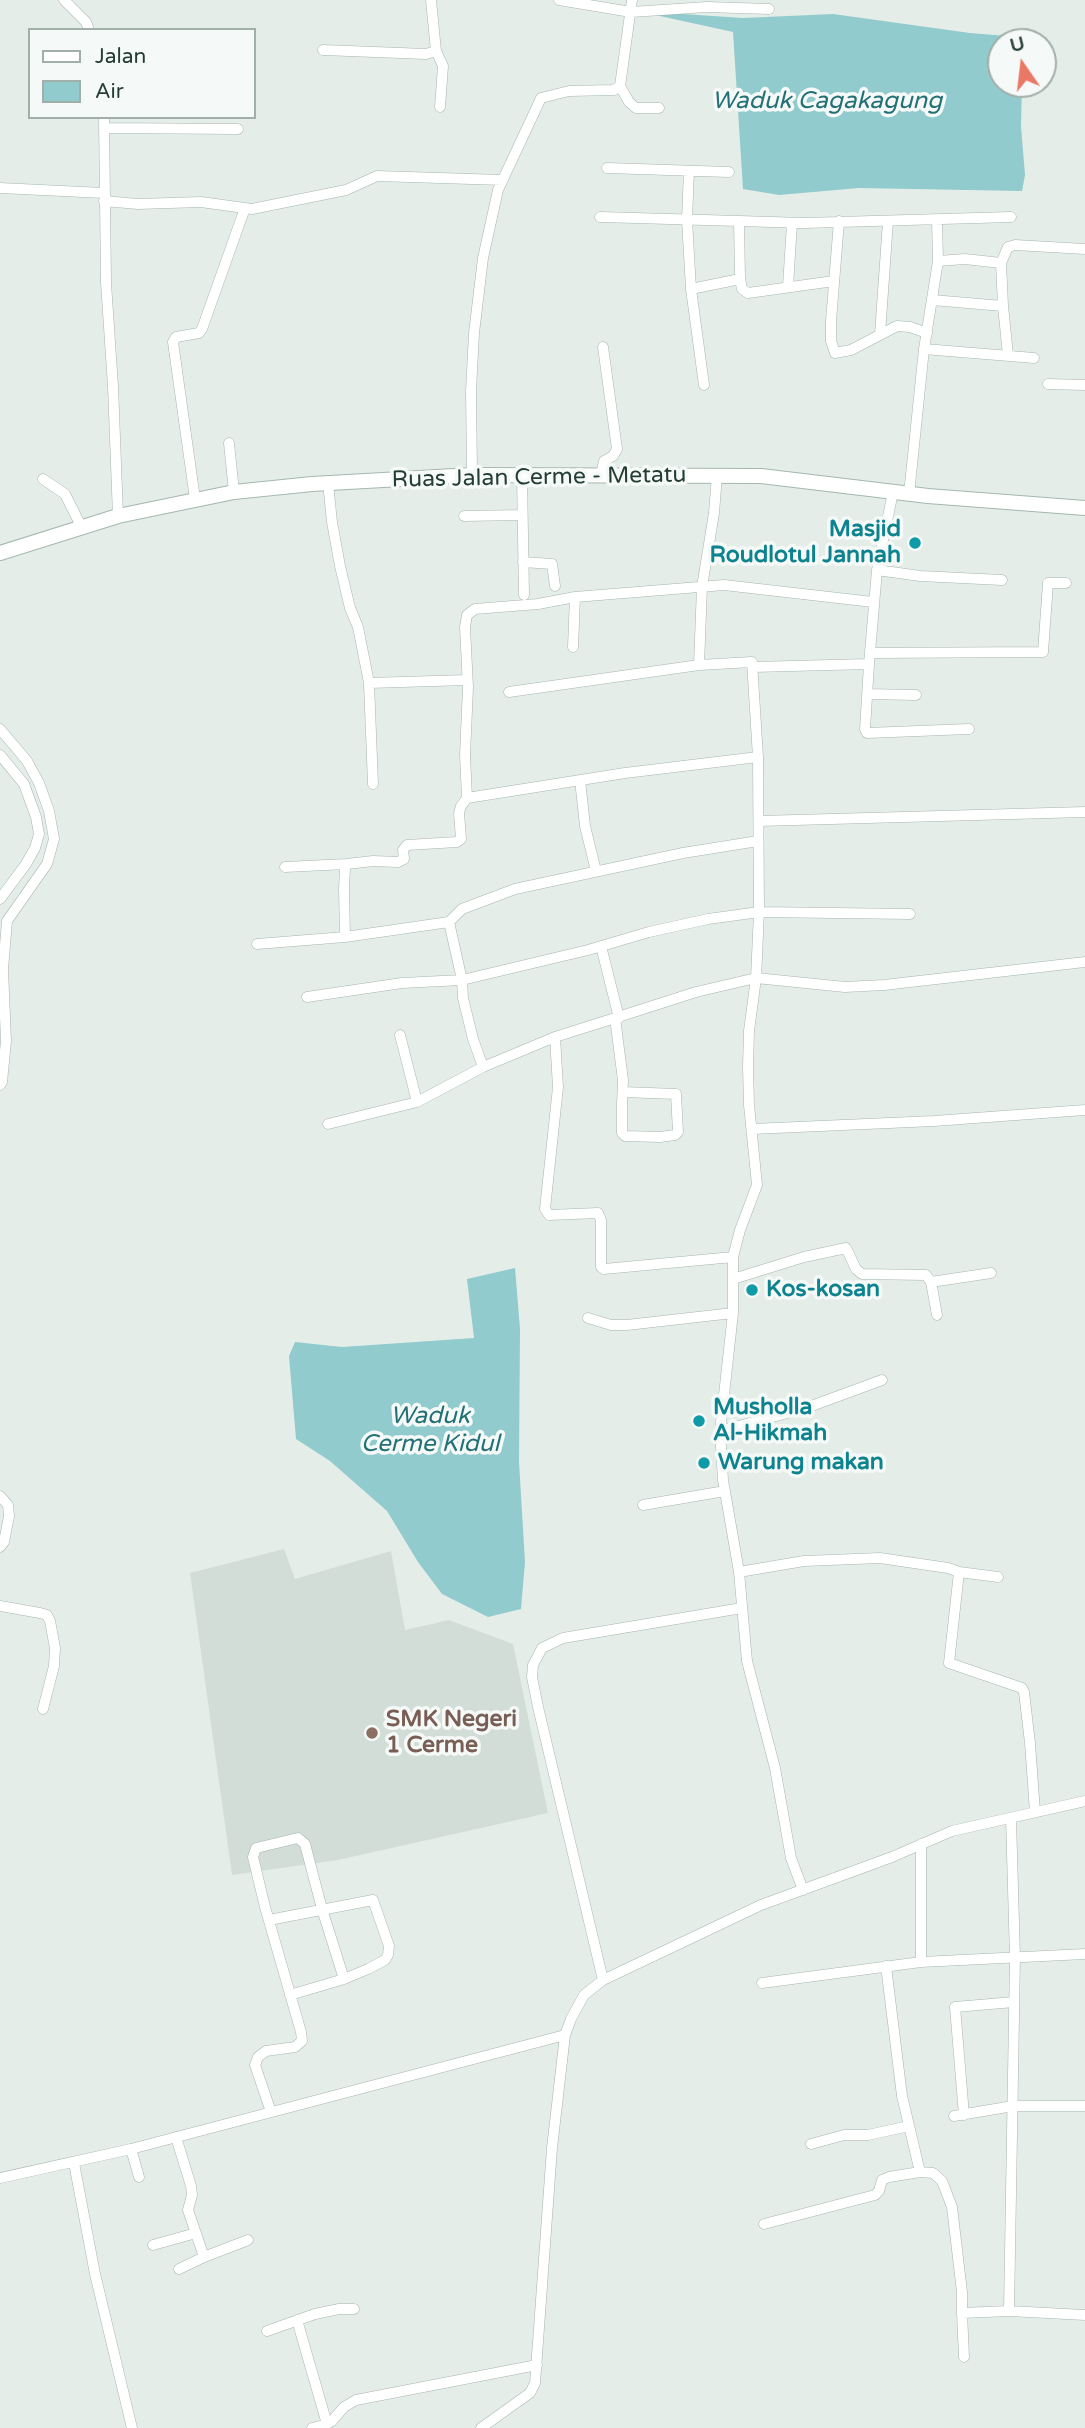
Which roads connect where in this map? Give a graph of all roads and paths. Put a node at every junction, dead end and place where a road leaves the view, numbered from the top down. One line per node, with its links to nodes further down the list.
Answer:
1 (64, 0): 7 (street)
2 (431, 0): 9 (street)
3 (559, 0): 6 (street)
4 (632, 0): 6 (street)
5 (769, 9): 6 (street)
6 (631, 12): 10 (street)
7 (88, 28)
8 (323, 50): 9 (street)
9 (436, 51): 11 (street)
10 (620, 86): 12 (street); 18 (street)
11 (440, 107)
12 (659, 108)
13 (104, 122): 14 (street); 20 (street)
14 (238, 129)
15 (607, 168): 16 (street)
16 (689, 171): 17 (street); 24 (street)
17 (729, 172)
18 (503, 180): 21 (street); 49 (street)
19 (0, 188): 20 (street)
20 (104, 197): 21 (street); 61 (street)
21 (245, 208): 58 (street)
22 (600, 217): 24 (street)
23 (1011, 217): 25 (street)
24 (687, 219): 26 (street); 36 (street)
25 (937, 220): 28 (street); 31 (street)
26 (739, 221): 29 (street); 33 (street)
27 (839, 221): 28 (street); 29 (street); 34 (street)
28 (888, 221): 40 (street)
29 (792, 222): 35 (street)
30 (1085, 249): 32 (street)
31 (938, 261): 32 (street); 37 (street)
32 (1001, 262): 38 (street)
33 (740, 279): 35 (street); 36 (street)
34 (834, 281): 35 (street); 40 (street)
35 (788, 286)
36 (691, 289): 46 (street)
37 (932, 300): 38 (street); 39 (street)
38 (1003, 306): 43 (street)
39 (927, 333): 40 (street); 42 (street)
40 (880, 334)
41 (603, 347): 51 (street)
42 (924, 349): 43 (street); 57 (street)
43 (1008, 355): 44 (street)
44 (1034, 358)
45 (1048, 384): 47 (street)
46 (704, 385)
47 (1085, 385)
48 (229, 443): 55 (street)
49 (472, 475): 50 (main road, Ruas Jalan Cerme - Metatu); 54 (main road, Ruas Jalan Cerme - Metatu)
50 (522, 475): 51 (main road, Ruas Jalan Cerme - Metatu); 60 (street)
51 (601, 475): 52 (main road, Ruas Jalan Cerme - Metatu)
52 (717, 475): 56 (main road, Ruas Jalan Cerme - Metatu); 70 (street)
53 (43, 479): 63 (street)
54 (328, 483): 55 (main road, Ruas Jalan Cerme - Metatu); 79 (street)
55 (234, 492): 58 (main road, Ruas Jalan Cerme - Metatu)
56 (893, 492): 57 (main road, Ruas Jalan Cerme - Metatu); 66 (street)
57 (909, 494): 59 (main road, Ruas Jalan Cerme - Metatu)
58 (195, 499): 61 (main road, Ruas Jalan Cerme - Metatu)
59 (1085, 508)
60 (522, 514): 62 (street); 65 (street)
61 (118, 516): 63 (main road, Ruas Jalan Cerme - Metatu)
62 (464, 516)
63 (82, 528): 64 (main road, Ruas Jalan Cerme - Metatu)
64 (0, 553)
65 (523, 562): 69 (street); 71 (street)
66 (877, 570): 67 (street); 73 (street)
67 (1002, 580)
68 (1066, 583): 75 (street)
69 (555, 586)
70 (702, 587): 72 (street); 73 (street); 76 (street)
71 (524, 595)
72 (575, 597): 74 (street); 78 (street)
73 (873, 602): 75 (street)
74 (573, 647)
75 (869, 658): 77 (street); 81 (street)
76 (699, 665): 77 (street); 80 (street)
77 (753, 667): 87 (street)
78 (467, 680): 79 (street); 90 (street)
79 (369, 683): 89 (street)
80 (509, 692)
81 (867, 694): 82 (street); 84 (street)
82 (916, 695)
83 (0, 729): 85 (street)
84 (969, 729)
85 (4, 741): 94 (street)
86 (0, 755): 93 (street)
87 (758, 757): 88 (street); 92 (street)
88 (580, 780): 90 (street); 98 (street)
89 (373, 784)
90 (467, 798): 96 (street)
91 (1085, 812): 92 (street)
92 (758, 821): 95 (street)
93 (39, 834): 94 (street); 99 (street)
94 (54, 839): 113 (street)
95 (758, 841): 98 (street); 100 (street)
96 (347, 864): 97 (street); 103 (street)
97 (285, 867)
98 (596, 872): 102 (street)
99 (0, 899)
100 (759, 912): 101 (street); 105 (street); 107 (street)
101 (910, 914)
102 (449, 922): 103 (street); 108 (street)
103 (345, 937): 104 (street)
104 (257, 944)
105 (601, 946): 108 (street); 110 (street)
106 (1085, 962): 107 (street)
107 (757, 978): 110 (street); 120 (street)
108 (462, 980): 109 (street); 114 (street)
109 (307, 997)
110 (617, 1018): 112 (street); 116 (street)
111 (400, 1035): 117 (street)
112 (555, 1037): 114 (street); 121 (street)
113 (3, 1041): 115 (street)
114 (483, 1067): 117 (street)
115 (0, 1085)
116 (623, 1092): 116 (street)
117 (417, 1102): 119 (street)
118 (1085, 1110): 120 (street)
119 (328, 1124)
120 (752, 1129): 121 (street)
121 (733, 1257): 123 (street)
122 (991, 1273): 124 (street)
123 (733, 1279): 124 (street); 125 (street)
124 (931, 1282): 126 (street)
125 (733, 1314): 127 (street); 129 (street)
126 (937, 1315)
127 (588, 1318)
128 (882, 1380): 129 (street)
129 (720, 1431): 130 (street)
130 (725, 1492): 132 (street); 134 (street)
131 (0, 1496): 133 (street)
132 (643, 1505)
133 (0, 1548)
134 (738, 1572): 135 (street); 138 (street)
135 (959, 1572): 136 (street); 141 (street)
136 (998, 1577)
137 (0, 1606): 139 (street)
138 (742, 1608): 144 (street); 152 (street)
139 (43, 1709)
140 (1085, 1801): 141 (street)
141 (1035, 1812): 142 (street)
142 (1011, 1818): 143 (street); 148 (street)
143 (921, 1844): 144 (street); 149 (street)
144 (803, 1890): 152 (street)
145 (322, 1909): 146 (street); 146 (street); 151 (street); 151 (street)
146 (269, 1920): 154 (street)
147 (1085, 1954): 148 (street)
148 (1015, 1958): 149 (street); 155 (street)
149 (921, 1962): 150 (street)
150 (886, 1966): 153 (street); 160 (street)
151 (344, 1979): 154 (street)
152 (603, 1980): 156 (street)
153 (762, 1983)
154 (290, 1995): 159 (street)
155 (1014, 2002): 157 (street); 157 (street)
156 (565, 2035): 159 (street); 181 (street)
157 (1013, 2106): 158 (street); 175 (street)
158 (1085, 2106)
159 (271, 2112): 161 (street)
160 (909, 2126): 162 (street); 165 (street)
161 (176, 2137): 163 (street); 169 (street)
162 (811, 2144)
163 (131, 2149): 164 (street); 166 (street)
164 (74, 2163): 167 (street); 183 (street)
165 (920, 2172): 168 (street); 176 (street)
166 (139, 2177)
167 (0, 2178)
168 (764, 2224)
169 (197, 2233): 171 (street); 172 (street)
170 (247, 2240): 172 (street)
171 (153, 2245)
172 (204, 2257): 173 (street)
173 (179, 2269)
174 (354, 2309): 178 (street)
175 (1009, 2311): 176 (street); 177 (street)
176 (962, 2313): 180 (street)
177 (1085, 2315)
178 (297, 2320): 179 (street); 182 (street)
179 (267, 2331)
180 (964, 2357)
181 (537, 2365): 182 (street); 185 (street)
182 (327, 2424): 184 (street)
183 (132, 2428)
184 (312, 2428)
185 (481, 2428)

